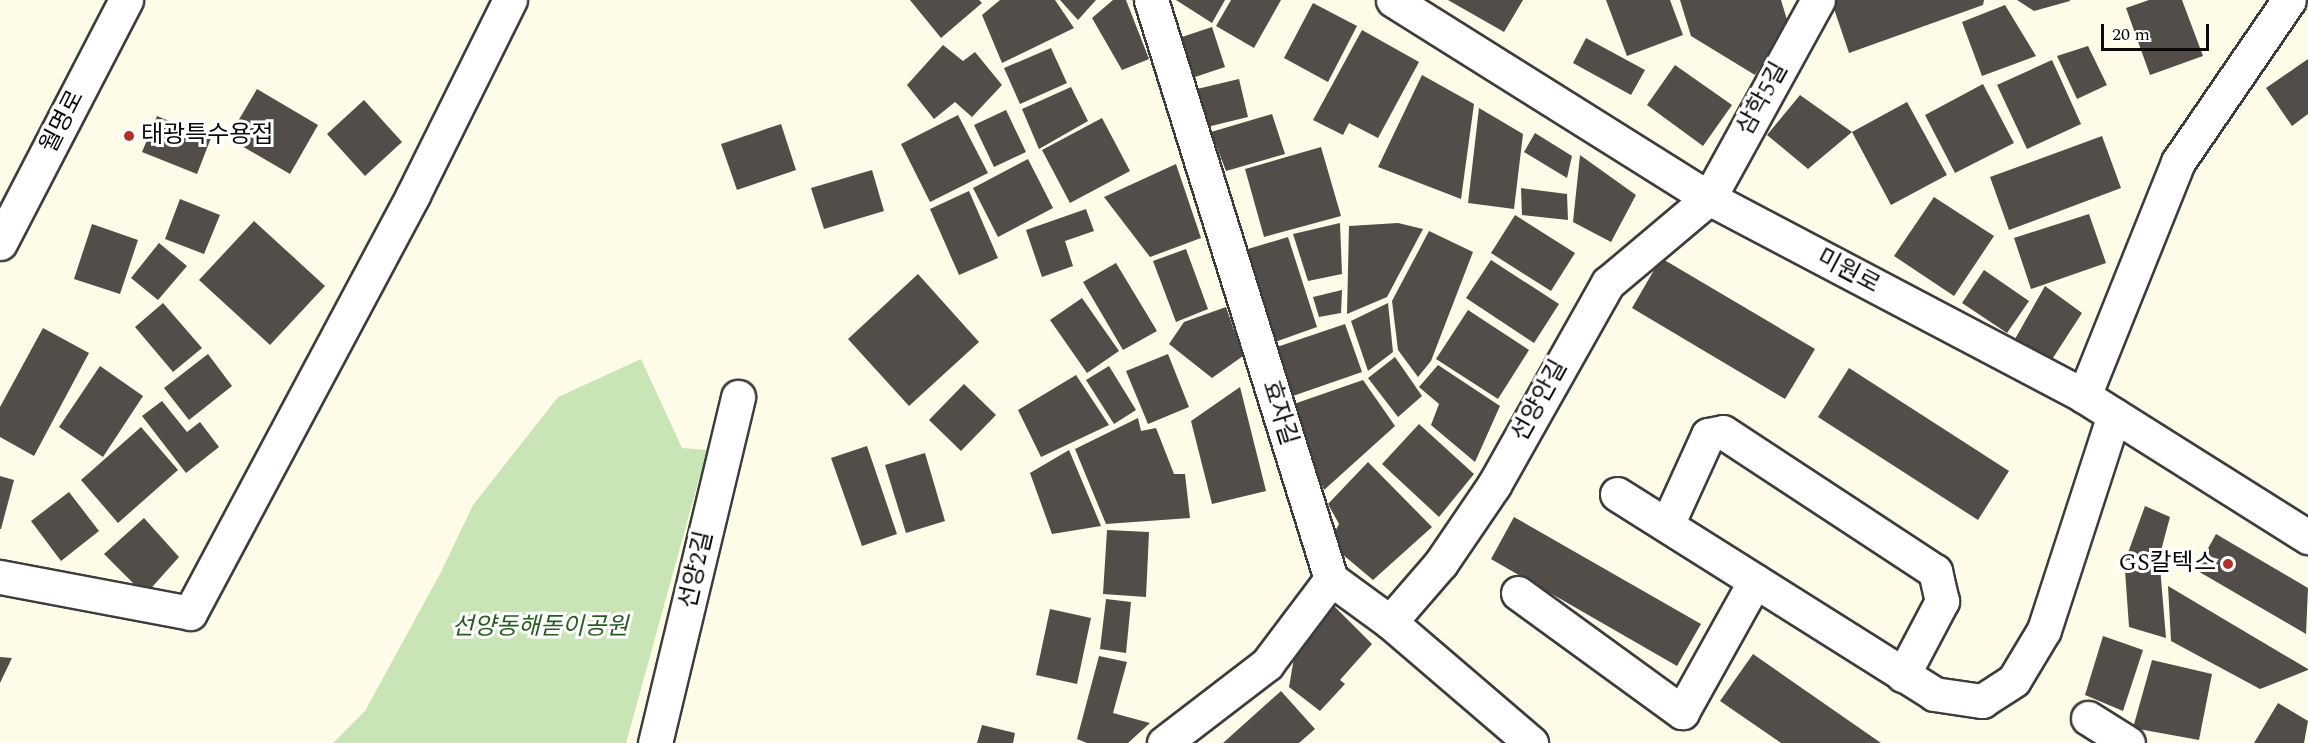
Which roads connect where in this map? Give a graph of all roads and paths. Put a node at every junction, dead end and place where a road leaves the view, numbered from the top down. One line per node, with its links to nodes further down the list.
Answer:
1 (126, 0): 8 (street, 월명로)
2 (510, 0): 15 (street)
3 (1151, 0): 16 (street, 효자길)
4 (1393, 0): 7 (street, 미원로)
5 (1818, 0): 7 (street, 삼학5길)
6 (2289, 0): 9 (street)
7 (1709, 198): 9 (street, 미원로); 19 (street, 선양안길)
8 (0, 243)
9 (2084, 396): 11 (street, 미원로)
10 (738, 397): 22 (street, 선양2길)
11 (2114, 416): 14 (street, 미원로); 20 (street)
12 (1617, 494): 13 (street)
13 (1667, 525): 17 (street); 20 (street)
14 (2308, 537)
15 (0, 577)
16 (1331, 579): 19 (street); 23 (street)
17 (1755, 581): 18 (street); 20 (street)
18 (1518, 593)
19 (1390, 622): 24 (street)
20 (1903, 675)
21 (2088, 718): 25 (street)
22 (655, 743)
23 (1164, 743)
24 (1530, 743)
25 (2128, 743)

